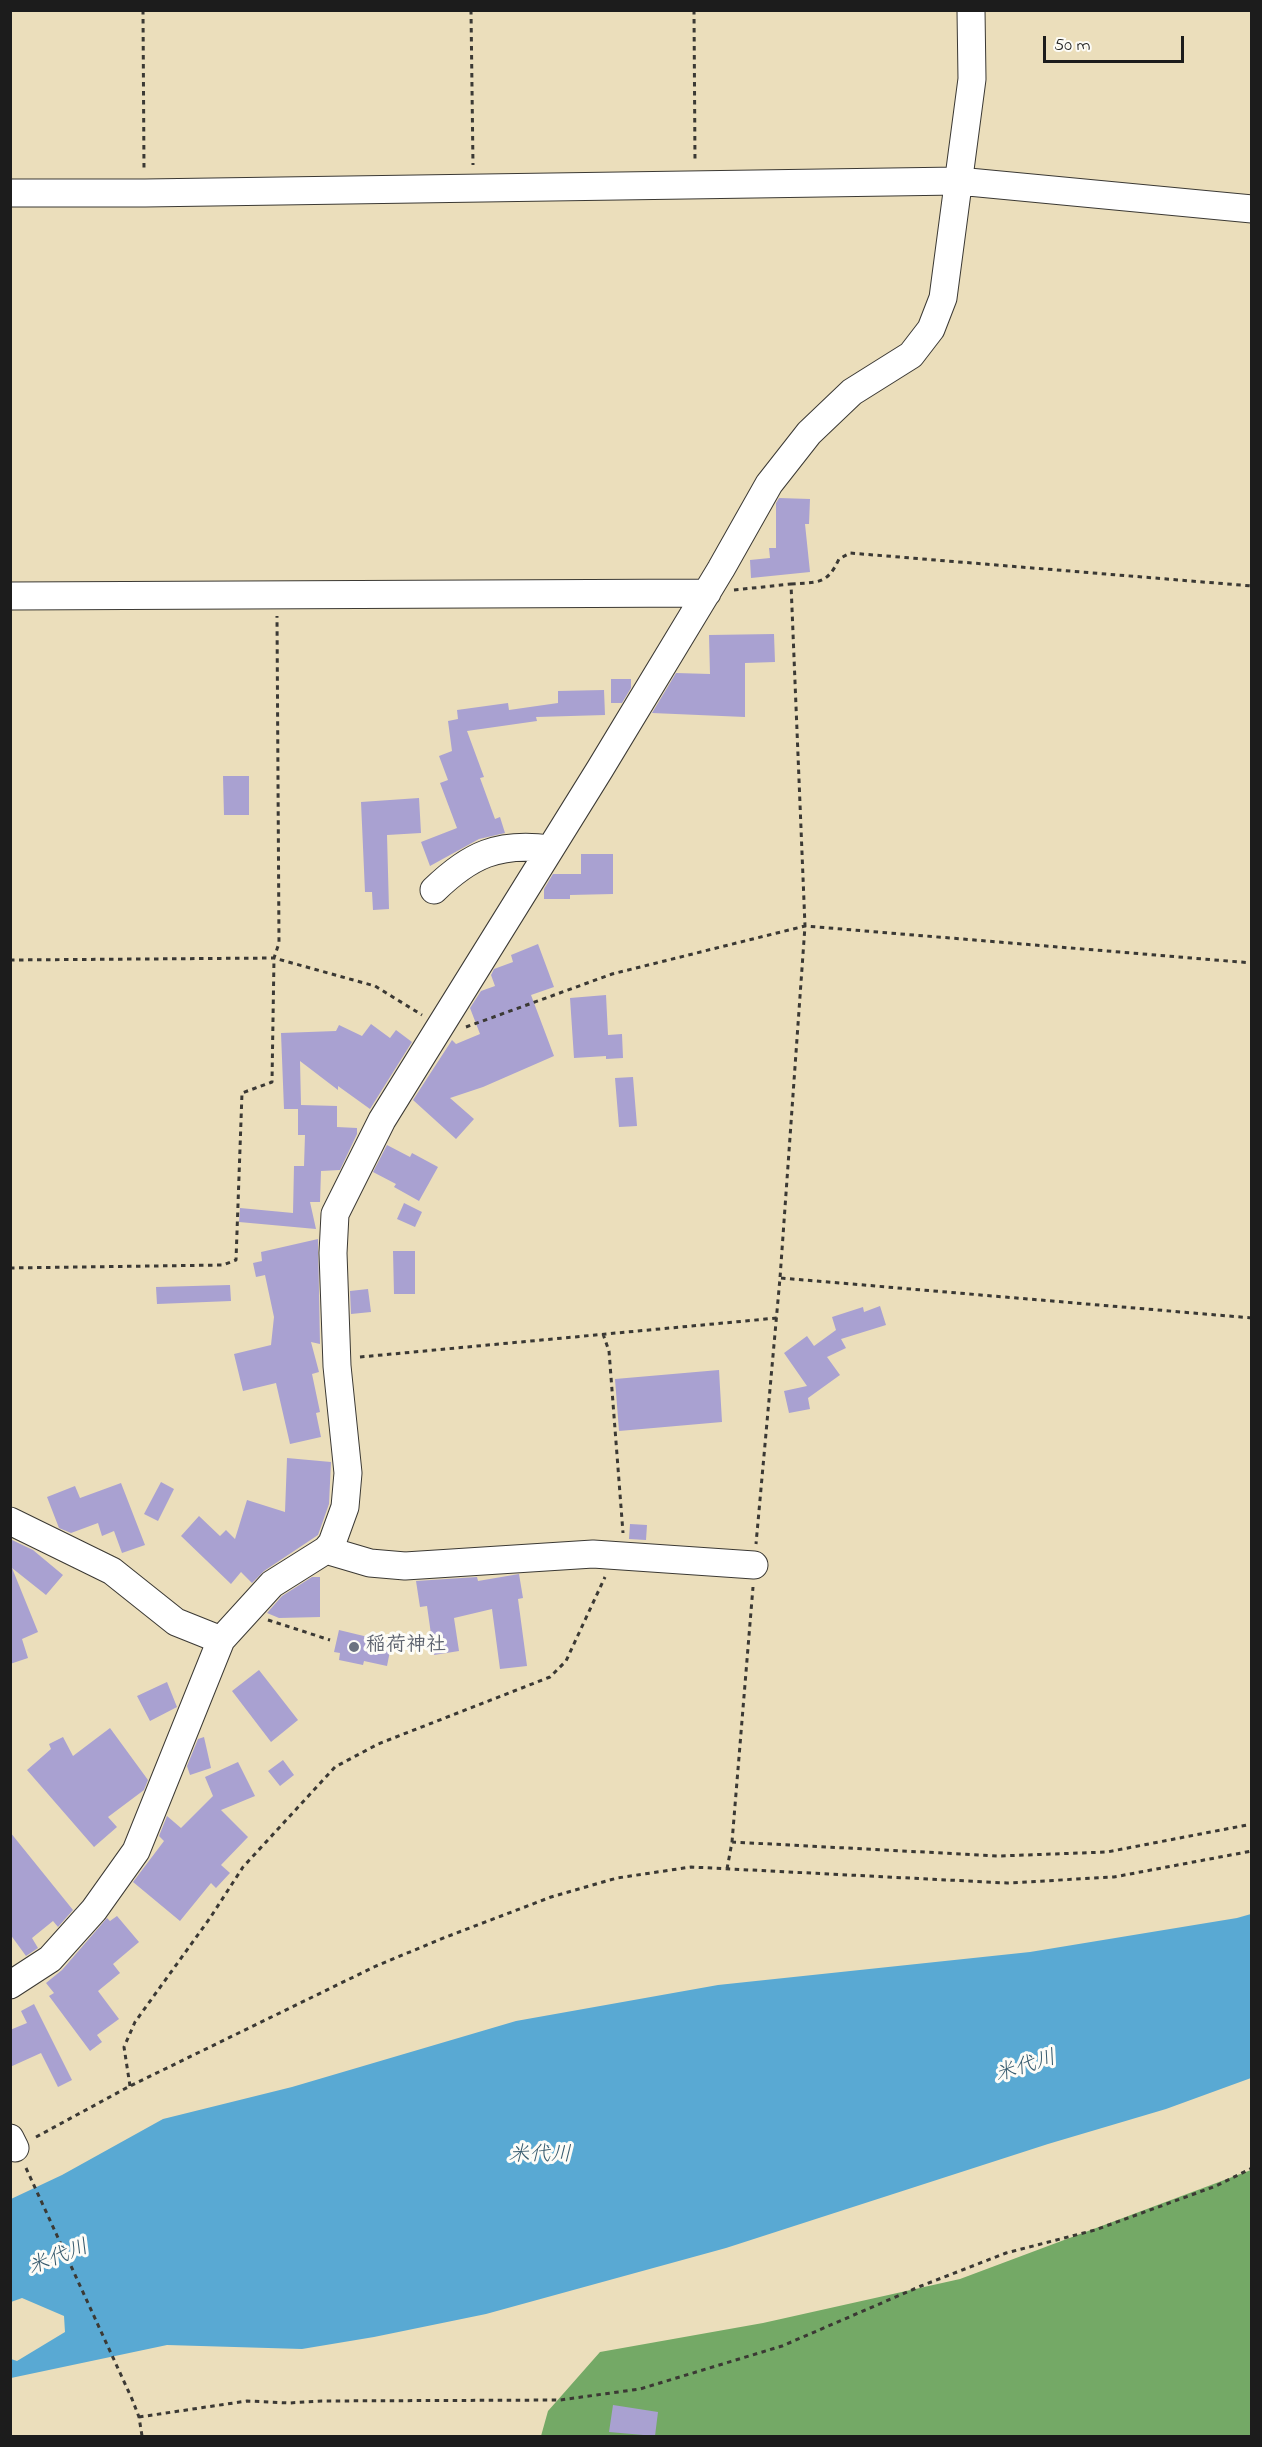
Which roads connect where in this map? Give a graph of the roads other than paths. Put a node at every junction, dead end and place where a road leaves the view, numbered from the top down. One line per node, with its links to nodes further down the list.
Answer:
1 (971, 10): 2 (street)
2 (958, 181): 3 (street); 4 (street); 5 (street)
3 (10, 193)
4 (1251, 209)
5 (707, 593): 6 (street); 7 (street)
6 (10, 596)
7 (550, 849): 8 (street); 10 (street)
8 (434, 890)
9 (10, 1521): 12 (street)
10 (326, 1550): 11 (street); 12 (street)
11 (754, 1565)
12 (221, 1640): 13 (street)
13 (10, 1985)

